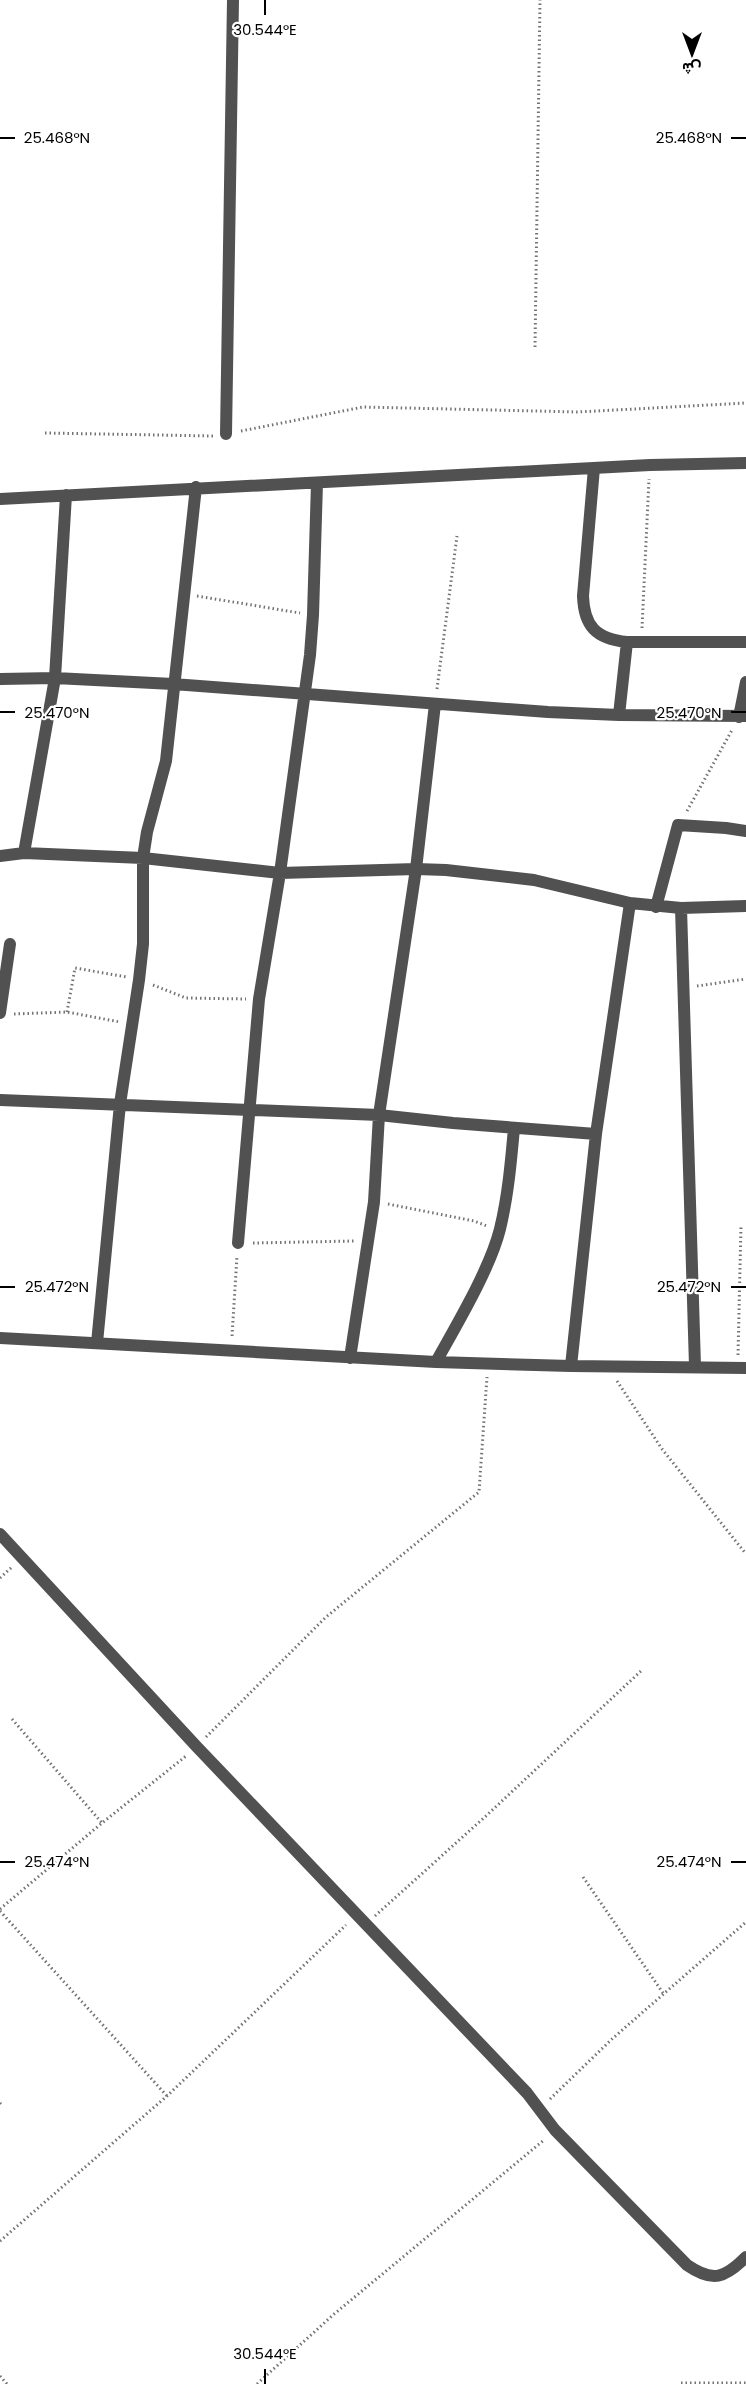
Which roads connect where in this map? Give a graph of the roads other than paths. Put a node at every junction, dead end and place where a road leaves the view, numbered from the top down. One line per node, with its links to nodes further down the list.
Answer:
1 (233, 0): 2 (street)
2 (226, 434)
3 (746, 463): 4 (street)
4 (594, 468): 5 (street); 9 (street)
5 (317, 483): 6 (street); 15 (street)
6 (196, 487): 7 (street); 14 (street)
7 (66, 495): 8 (street); 11 (street)
8 (0, 499)
9 (627, 642): 10 (street); 17 (street)
10 (746, 642)
11 (55, 678): 12 (street); 14 (street); 20 (street)
12 (0, 679)
13 (746, 682): 18 (street)
14 (173, 684): 15 (street); 22 (street)
15 (305, 694): 16 (street); 24 (street)
16 (435, 704): 17 (street); 23 (street)
17 (619, 715): 18 (street)
18 (742, 717)
19 (746, 831): 27 (street)
20 (24, 852): 21 (street); 22 (street)
21 (0, 856)
22 (143, 858): 24 (street); 32 (street)
23 (416, 869): 24 (street); 25 (street); 34 (street)
24 (280, 873): 33 (street)
25 (630, 903): 27 (street); 36 (street)
26 (746, 906): 28 (street)
27 (656, 907): 28 (street)
28 (681, 908): 43 (street)
29 (10, 944): 30 (street)
30 (6, 1014)
31 (0, 1100): 32 (street)
32 (120, 1104): 33 (street); 39 (street)
33 (250, 1110): 34 (street); 37 (street)
34 (380, 1115): 35 (street); 40 (street)
35 (514, 1128): 36 (street); 41 (street)
36 (596, 1134): 42 (street)
37 (238, 1243)
38 (0, 1338): 39 (street)
39 (98, 1343): 40 (street)
40 (350, 1358): 41 (street)
41 (436, 1362): 42 (street)
42 (571, 1366): 43 (street)
43 (695, 1366): 44 (street)
44 (742, 1367)
45 (0, 1534): 46 (street)
46 (746, 2257)

